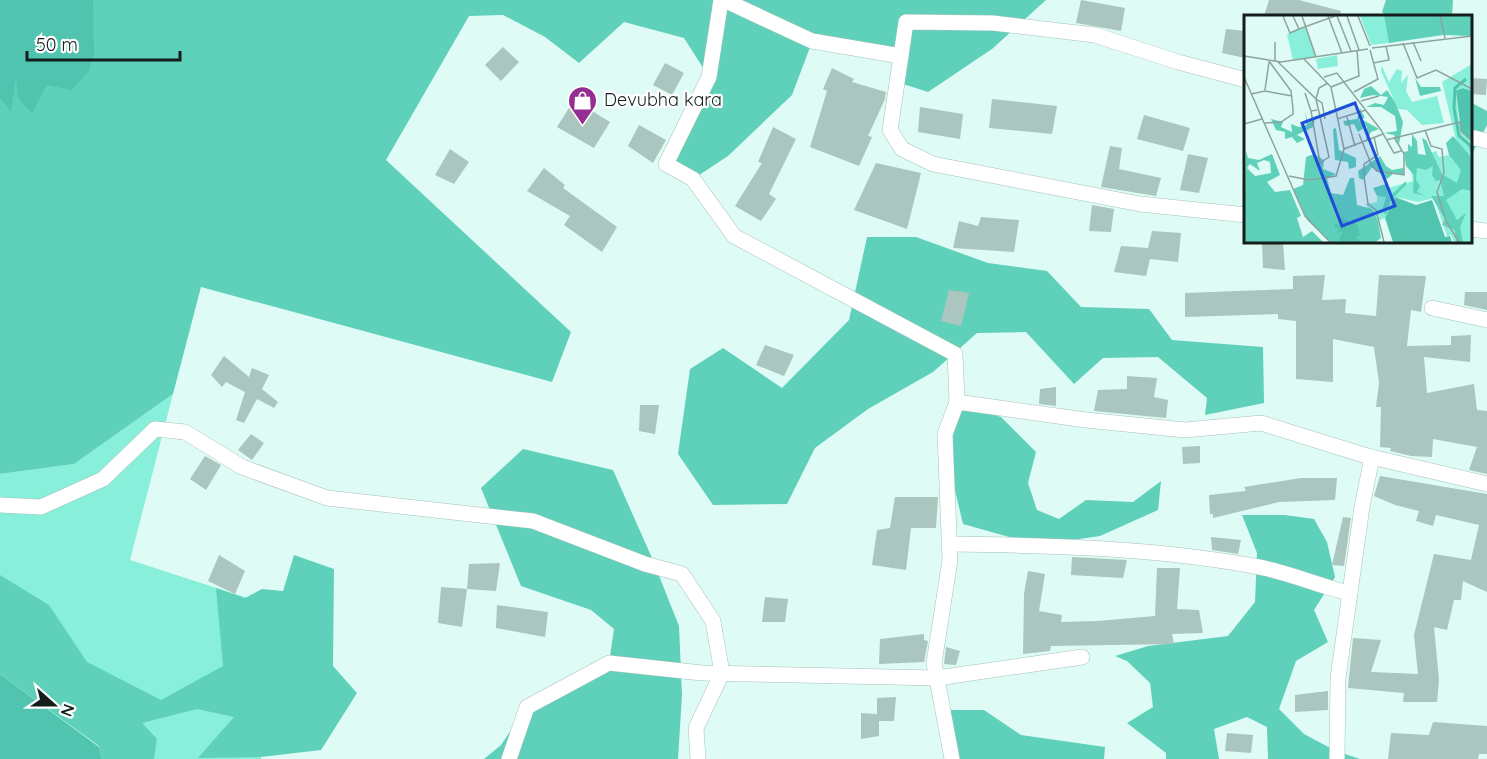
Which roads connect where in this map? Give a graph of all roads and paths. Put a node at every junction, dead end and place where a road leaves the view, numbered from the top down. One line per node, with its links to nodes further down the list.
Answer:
1 (722, 0): 2 (street); 11 (street)
2 (901, 56): 3 (street); 6 (street)
3 (1244, 80)
4 (1472, 137): 5 (street)
5 (1487, 141)
6 (1244, 215)
7 (1472, 229): 8 (street)
8 (1487, 231)
9 (1432, 308): 10 (street)
10 (1487, 321)
11 (957, 402): 12 (street); 15 (street)
12 (1372, 457): 13 (street); 16 (street)
13 (1487, 484)
14 (0, 505): 18 (street)
15 (949, 544): 16 (street); 19 (street)
16 (1350, 592): 23 (street)
17 (1082, 657): 19 (street)
18 (722, 673): 19 (street); 20 (street); 21 (street)
19 (937, 678): 22 (street)
20 (509, 759)
21 (698, 759)
22 (952, 759)
23 (1337, 759)

